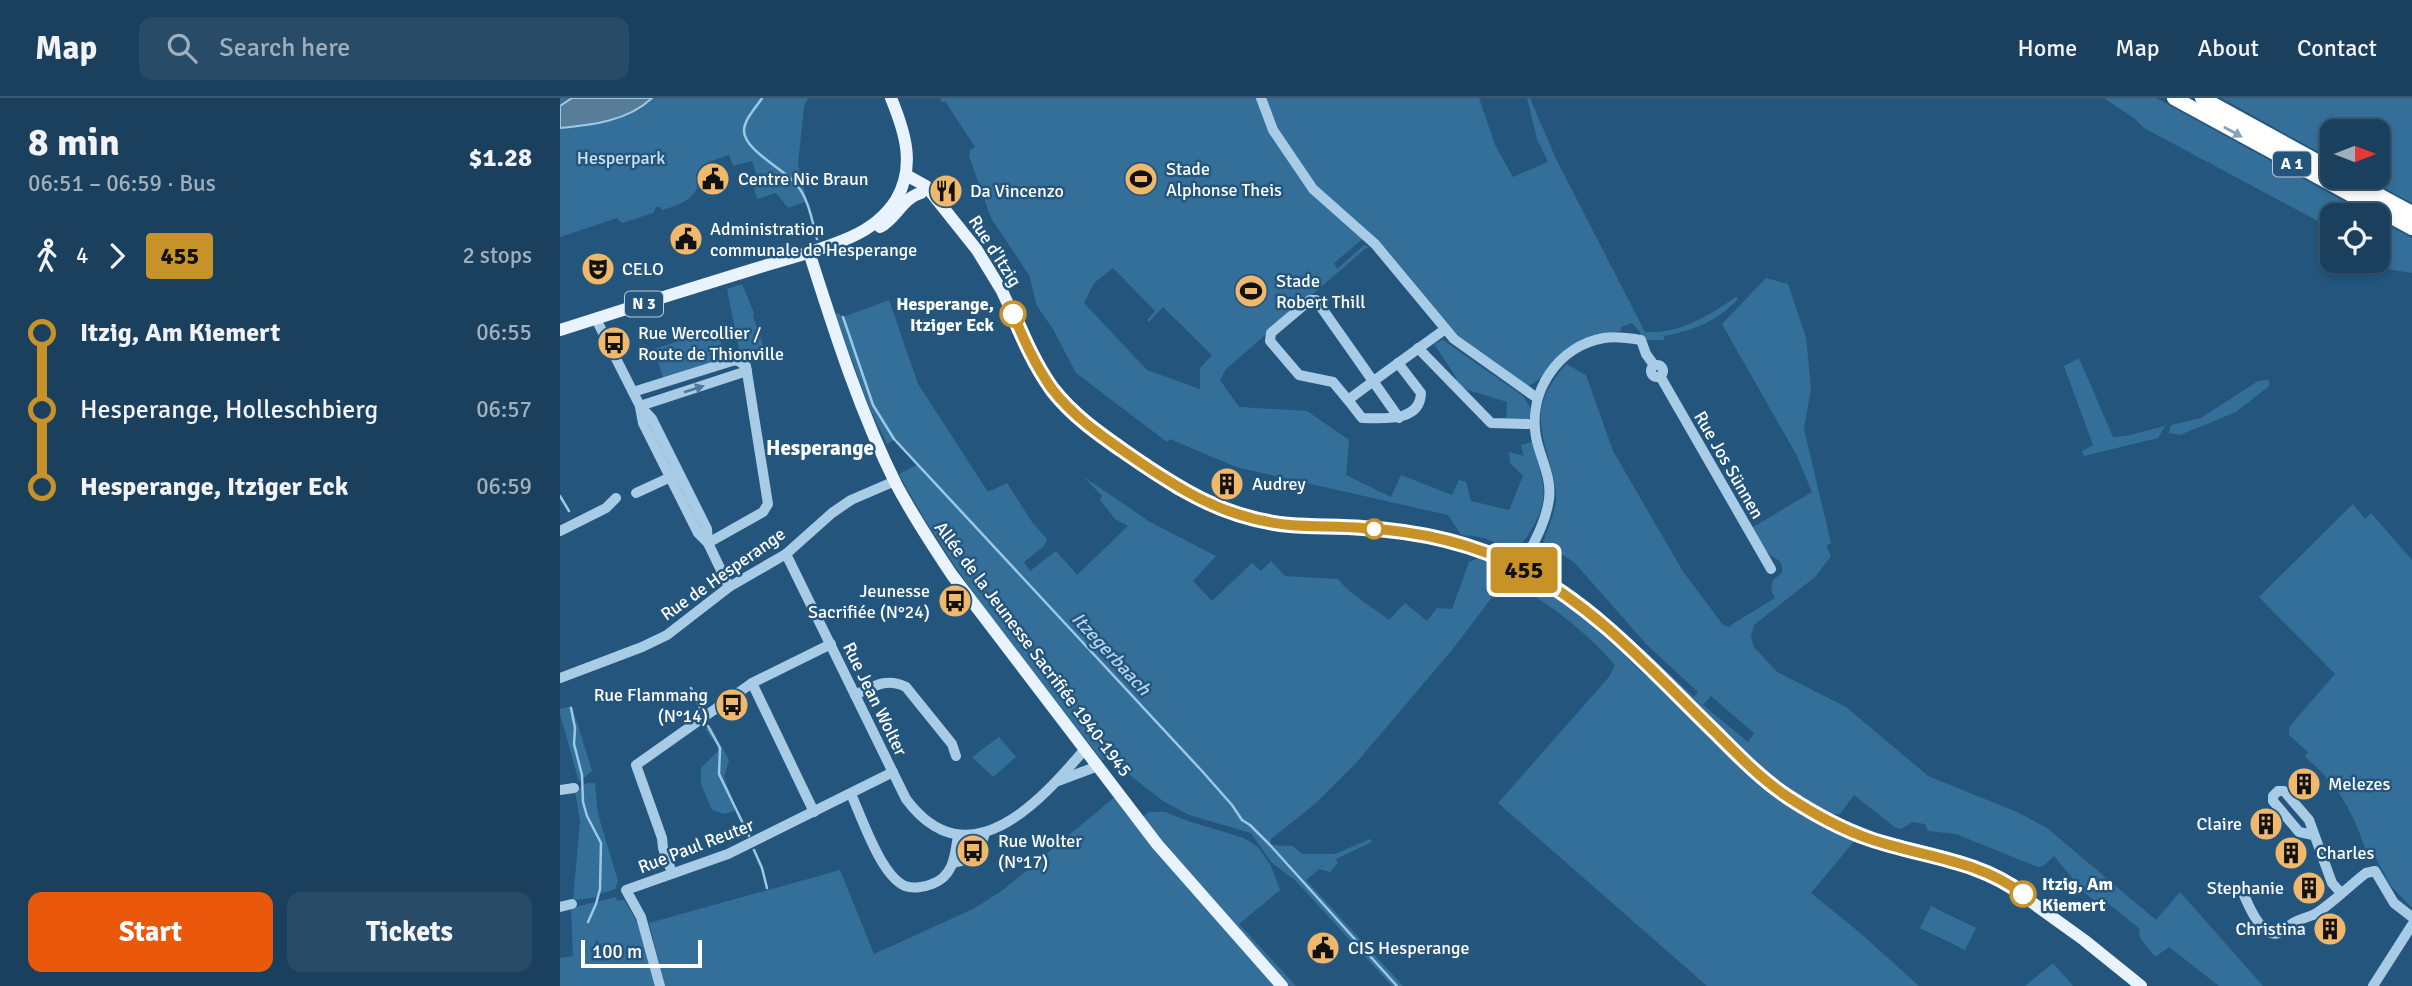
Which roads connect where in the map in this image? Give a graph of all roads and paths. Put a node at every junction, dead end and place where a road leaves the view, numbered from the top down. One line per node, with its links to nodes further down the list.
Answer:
1 (891, 98): 6 (main road)
2 (1261, 98): 16 (street)
3 (2174, 98): 11 (highway, A 1, one-way to 11)
4 (2202, 98): 5 (highway, A 1)
5 (2320, 163)
6 (904, 181): 8 (main road, Rue d'Itzig); 9 (main road, Rue d'Itzig); 12 (main road, N 3)
7 (2367, 189): 10 (highway)
8 (921, 193): 9 (main road, Rue d'Itzig); 12 (main road)
9 (935, 198): 34 (main road, Rue d'Itzig)
10 (2412, 213)
11 (2412, 228)
12 (851, 237): 13 (main road, N 3)
13 (809, 252): 14 (main road, N 3); 28 (main road, Allée de la Jeunesse Sacrifiée 1940-1945)
14 (596, 318): 15 (main road, N 3); 21 (street)
15 (560, 330)
16 (1444, 330): 17 (street); 22 (street)
17 (1418, 348): 18 (street); 26 (street)
18 (1398, 363): 20 (street); 25 (street)
19 (747, 371): 21 (street); 24 (street, one-way to 19); 32 (street)
20 (1373, 381): 23 (street); 23 (street); 25 (street)
21 (633, 392): 24 (street)
22 (1537, 398): 34 (street); 35 (street, Rue Jos Sünnen)
23 (1348, 400): 25 (street)
24 (640, 406): 27 (street)
25 (1399, 418)
26 (1528, 424)
27 (674, 475): 29 (street); 32 (street)
28 (895, 481): 33 (street, Rue de Hesperange); 41 (main road, Allée de la Jeunesse Sacrifiée 1940-1945)
29 (636, 493)
30 (616, 498): 31 (street)
31 (560, 531)
32 (708, 543): 36 (street)
33 (786, 554): 36 (street, Rue de Hesperange); 37 (street, Rue Jean Wolter)
34 (1521, 568): 63 (main road)
35 (1771, 569)
36 (729, 587): 38 (street, Rue de Hesperange)
37 (831, 645): 39 (street); 40 (street, Rue Jean Wolter)
38 (560, 678)
39 (752, 684): 49 (street); 54 (street)
40 (855, 695): 42 (street); 44 (street, Rue Jean Wolter)
41 (1085, 749): 43 (main road, Allée de la Jeunesse Sacrifiée 1940-1945); 45 (street, Rue Jean Wolter)
42 (956, 756)
43 (1098, 766): 45 (street, Rue Jean Wolter); 62 (main road, Allée de la Jeunesse Sacrifiée 1940-1945)
44 (893, 772): 48 (street, Rue Paul Reuter); 51 (street, Rue Jean Wolter)
45 (1058, 781): 50 (street, Rue Jean Wolter)
46 (574, 788): 47 (street)
47 (560, 790)
48 (851, 794): 49 (street, Rue Paul Reuter); 53 (street, Rue Jean Wolter)
49 (814, 812): 54 (street, Rue Paul Reuter)
50 (985, 833): 51 (street, Rue Jean Wolter); 53 (street, Rue Jean Wolter)
51 (958, 835): 53 (street)
52 (2313, 835): 52 (street); 56 (street)
53 (953, 863)
54 (672, 873): 61 (street, Rue Paul Reuter)
55 (2243, 893): 56 (street)
56 (2341, 893): 59 (street)
57 (572, 904): 58 (street)
58 (560, 906)
59 (2412, 917)
60 (2412, 925): 64 (street)
61 (660, 986)
62 (1282, 986)
63 (2141, 986)
64 (2374, 986)

